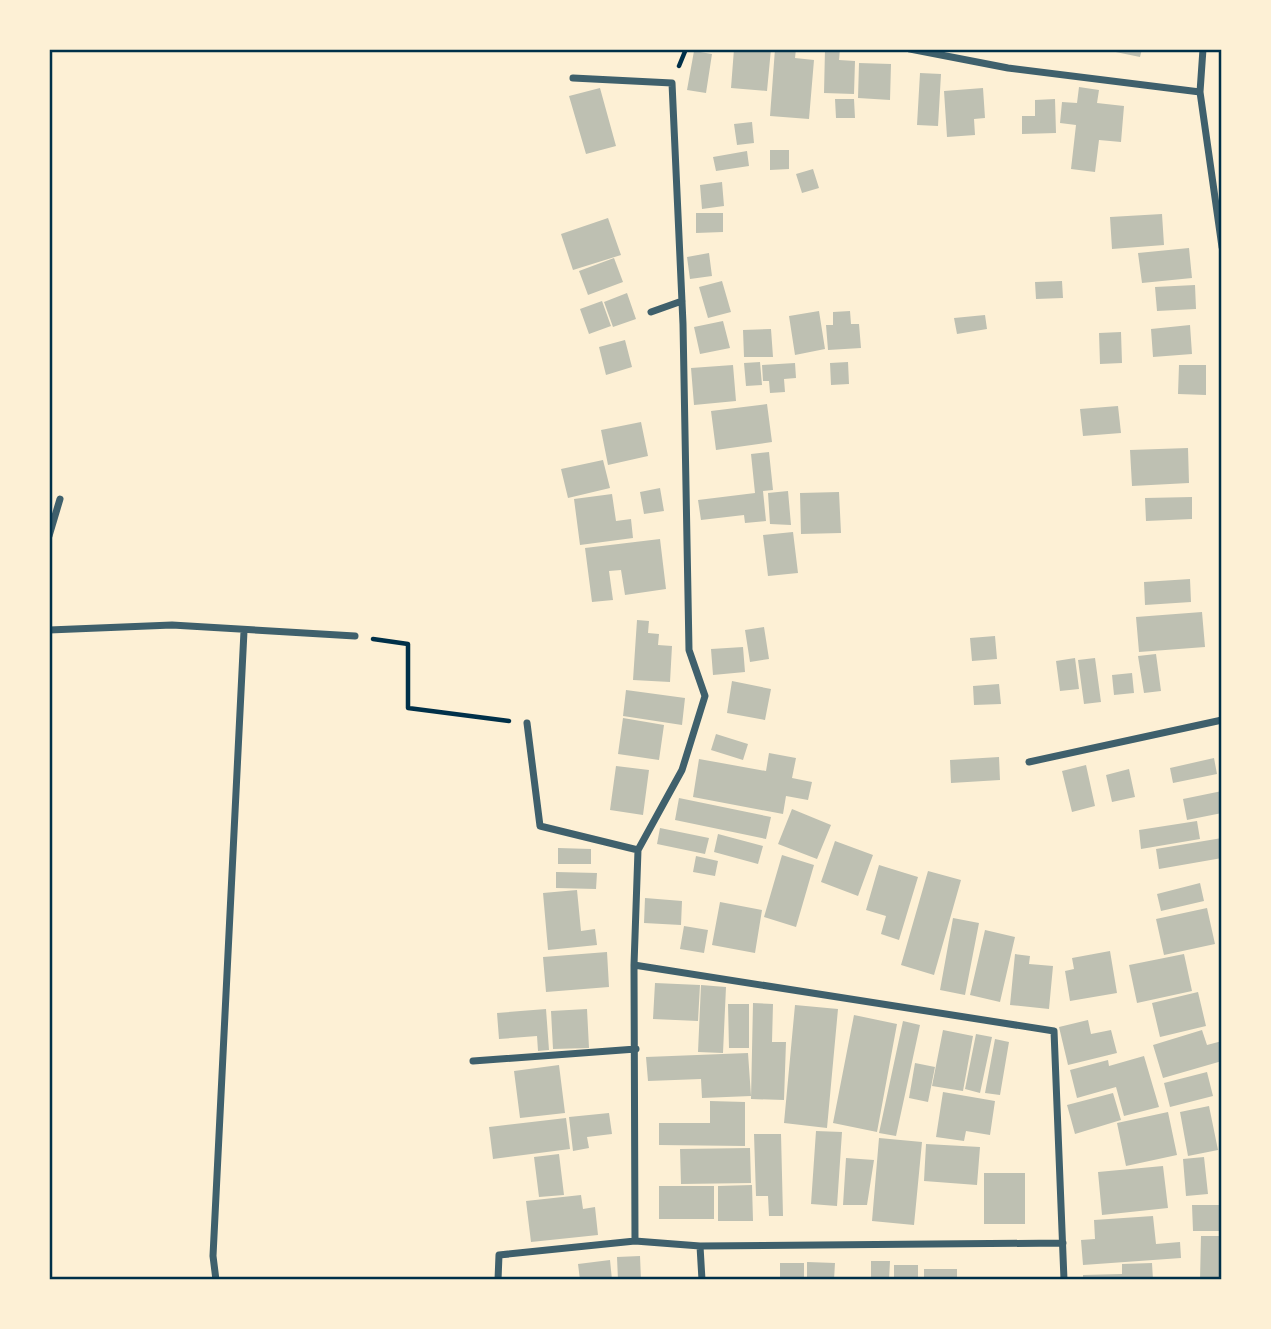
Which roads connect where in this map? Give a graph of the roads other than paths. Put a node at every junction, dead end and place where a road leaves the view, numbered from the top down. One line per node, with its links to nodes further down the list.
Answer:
1 (909, 49): 4 (street)
2 (1203, 49): 4 (street)
3 (573, 78): 6 (street)
4 (1200, 92): 5 (street)
5 (1222, 247)
6 (682, 301): 7 (street); 16 (street)
7 (651, 312)
8 (60, 499): 9 (street)
9 (49, 536)
10 (49, 630): 11 (street)
11 (244, 631): 12 (street); 23 (street)
12 (355, 636)
13 (1222, 720): 15 (street)
14 (527, 723): 16 (street)
15 (1029, 762)
16 (638, 850): 17 (street)
17 (634, 965): 18 (street); 21 (street)
18 (636, 1049): 19 (street); 20 (street)
19 (473, 1061)
20 (635, 1241): 22 (street); 24 (street)
21 (1063, 1243): 22 (street); 26 (street)
22 (700, 1246): 25 (street)
23 (216, 1280)
24 (498, 1280)
25 (702, 1280)
26 (1064, 1280)

